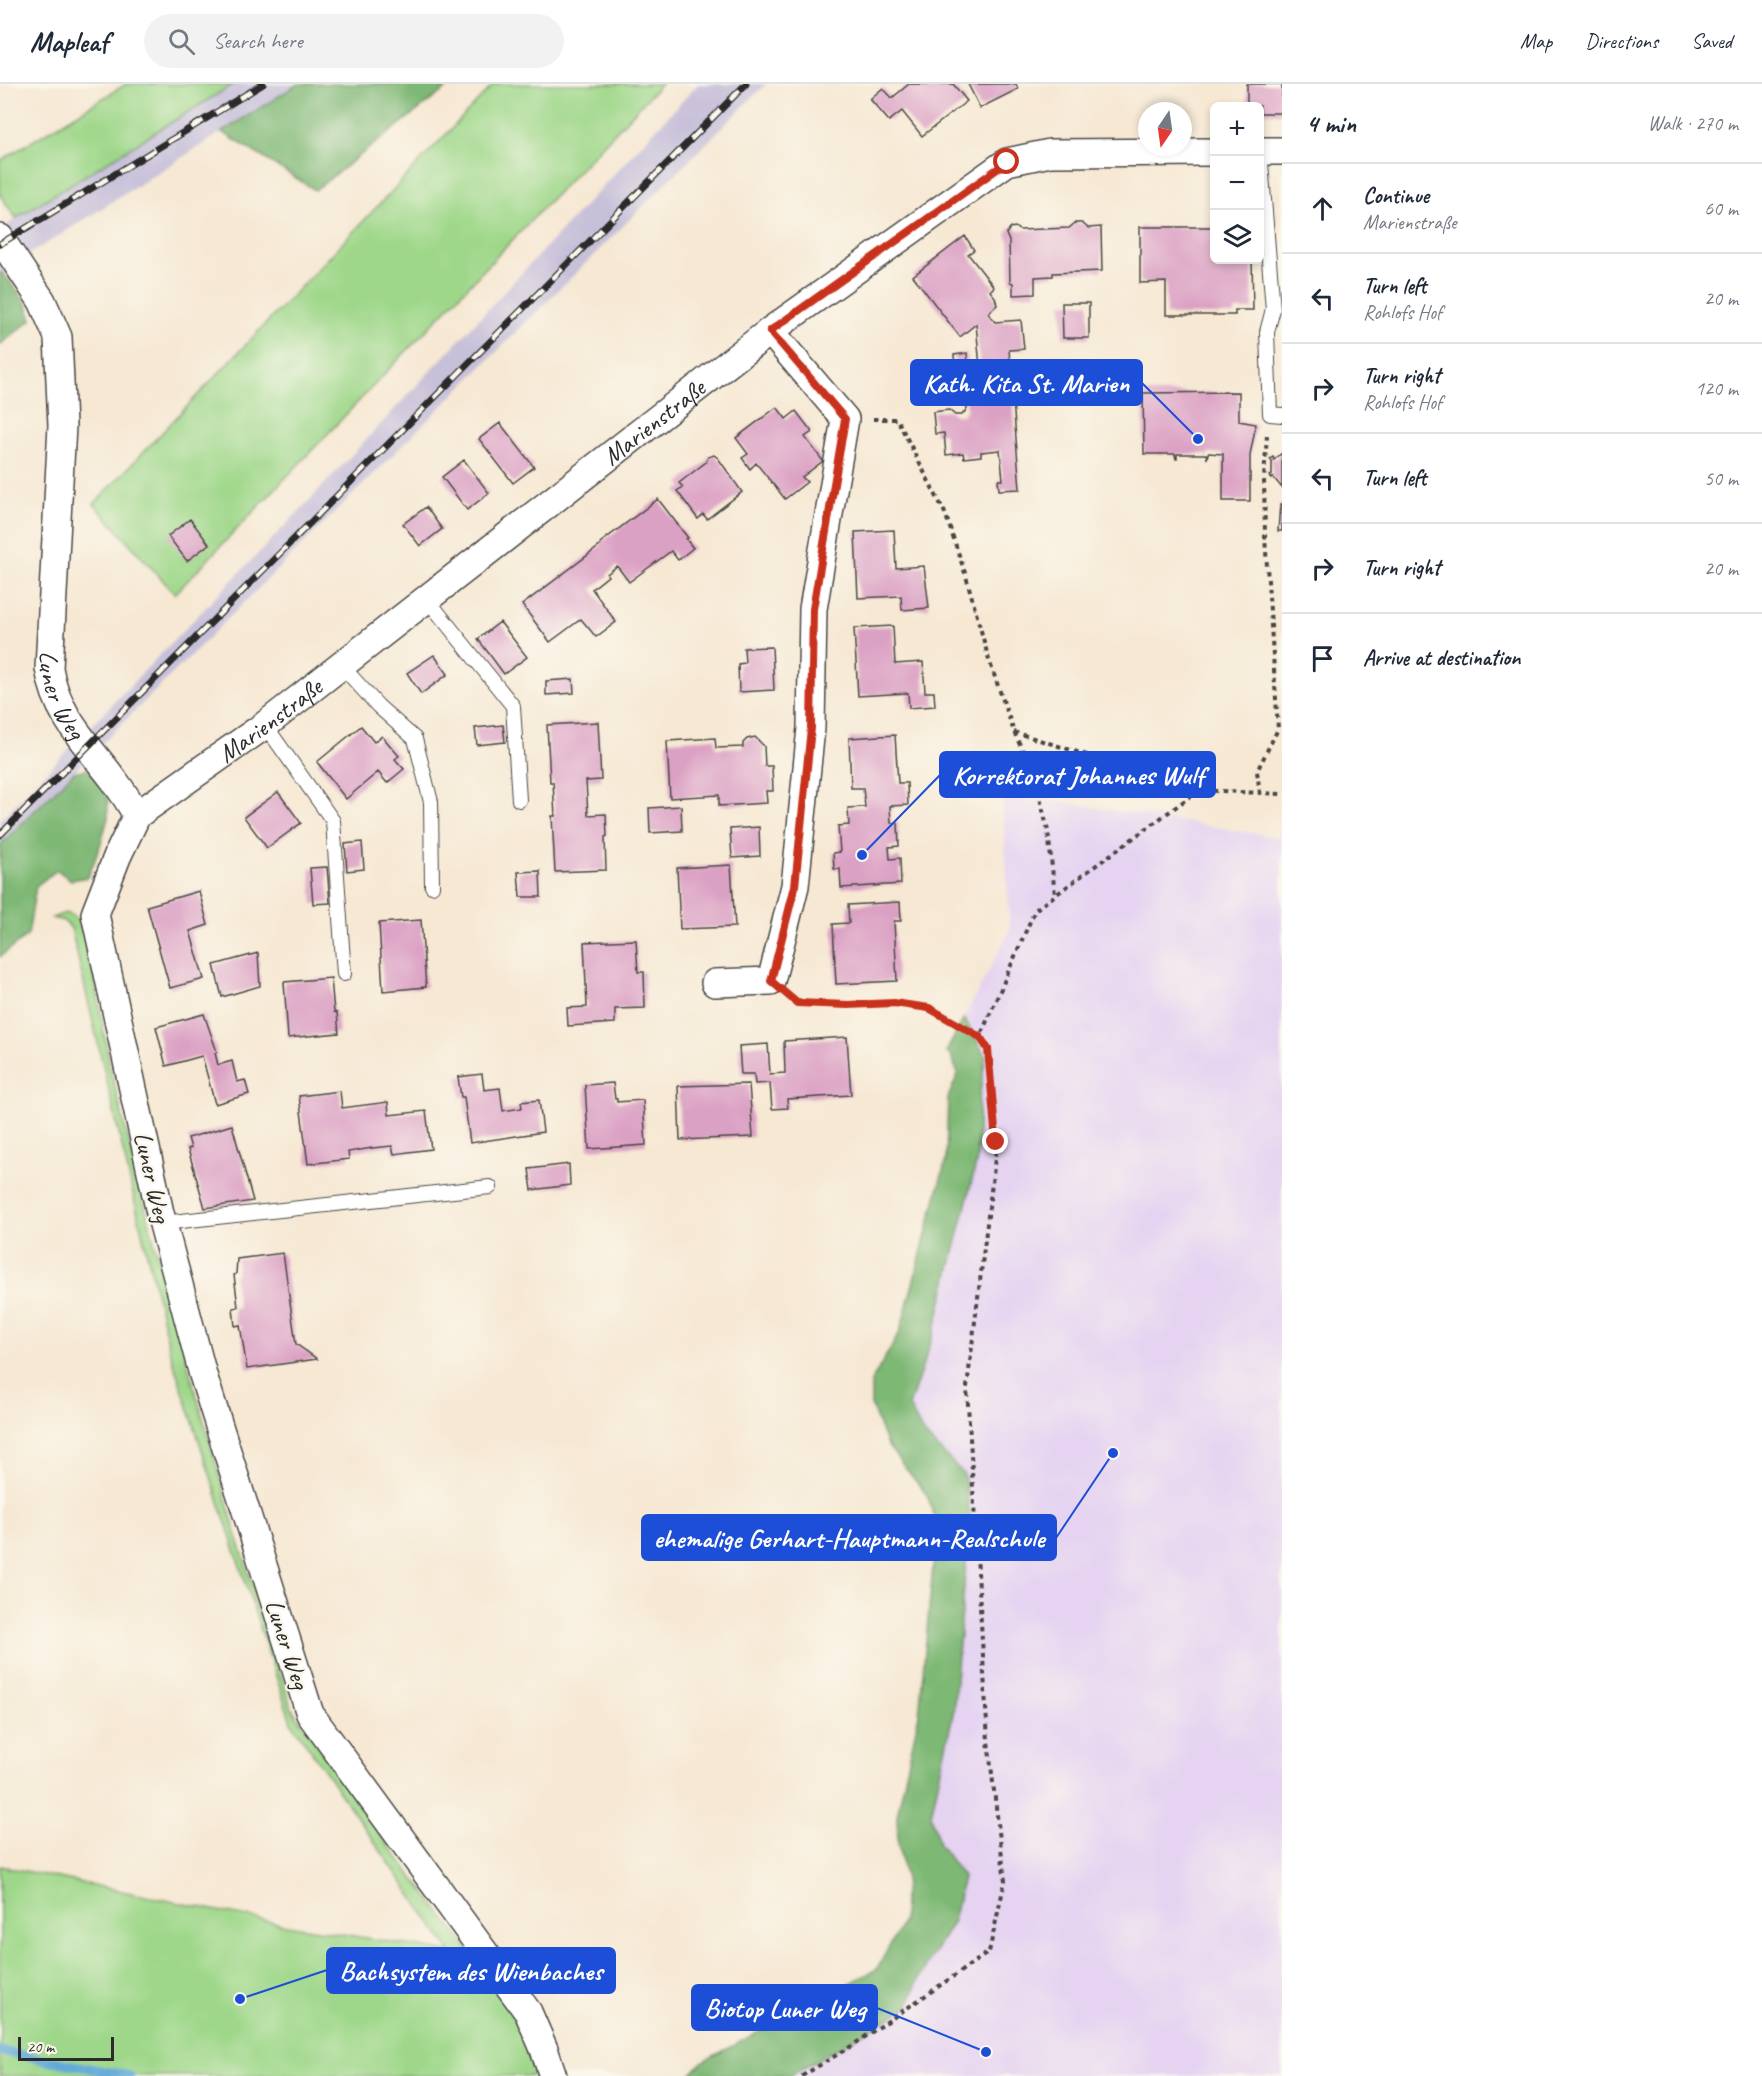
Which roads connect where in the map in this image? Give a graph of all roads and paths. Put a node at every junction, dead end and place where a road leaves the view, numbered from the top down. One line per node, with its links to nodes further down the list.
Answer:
1 (1267, 151): 5 (lane)
2 (1210, 152): 4 (street, Marienstraße)
3 (0, 238): 15 (street, Luner Weg)
4 (770, 331): 6 (street); 7 (street, Marienstraße)
5 (1276, 414): 12 (path)
6 (845, 419): 10 (path); 19 (street)
7 (427, 599): 8 (street, Marienstraße); 14 (lane)
8 (341, 665): 9 (street, Marienstraße); 16 (lane)
9 (264, 725): 15 (street, Marienstraße); 18 (lane)
10 (1014, 732): 11 (path); 17 (path)
11 (1199, 790): 12 (path); 17 (path)
12 (1260, 794): 13 (path)
13 (1282, 794)
14 (519, 800)
15 (138, 815): 23 (street, Luner Weg)
16 (432, 886)
17 (1055, 896): 21 (path)
18 (344, 974)
19 (771, 981): 20 (street); 21 (path)
20 (715, 983)
21 (980, 1037): 25 (path)
22 (490, 1187): 23 (lane)
23 (163, 1223): 24 (street, Luner Weg)
24 (554, 2076)
25 (802, 2076)

